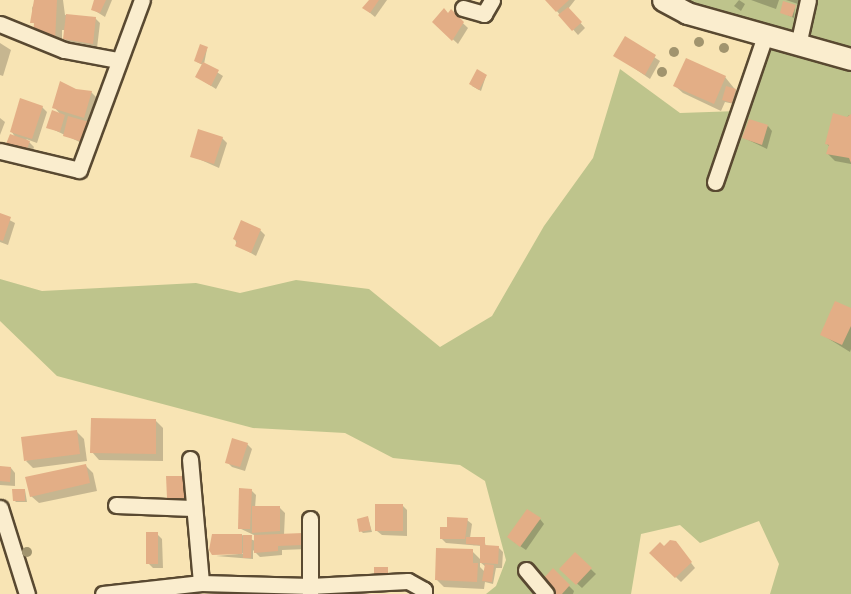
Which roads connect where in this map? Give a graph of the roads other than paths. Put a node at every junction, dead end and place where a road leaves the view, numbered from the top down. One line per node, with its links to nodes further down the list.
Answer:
1 (142, 0): 10 (street)
2 (492, 0): 5 (street)
3 (663, 0): 7 (street)
4 (808, 0): 8 (street)
5 (463, 8)
6 (0, 24): 10 (street)
7 (765, 36): 8 (street); 12 (street)
8 (798, 45): 9 (street)
9 (851, 59)
10 (118, 60): 11 (street)
11 (0, 151)
12 (715, 182)
13 (190, 459): 16 (street)
14 (116, 505): 16 (street)
15 (0, 507): 21 (street)
16 (192, 508): 19 (street)
17 (310, 519): 20 (street)
18 (526, 570): 24 (street)
19 (202, 588): 20 (street); 22 (street)
20 (310, 590): 23 (street)
21 (27, 594)
22 (103, 594)
23 (424, 594)
24 (546, 594)

